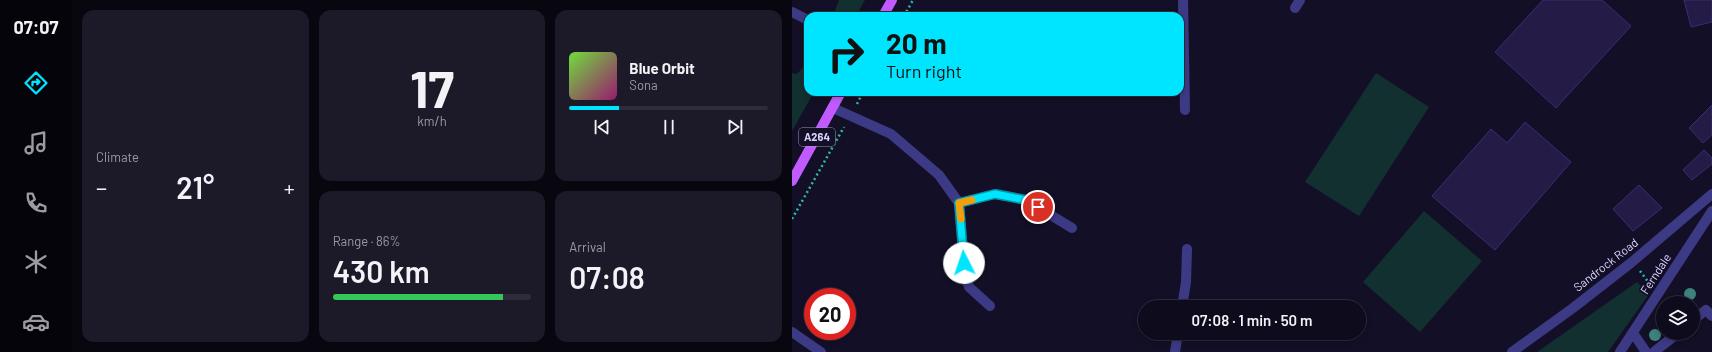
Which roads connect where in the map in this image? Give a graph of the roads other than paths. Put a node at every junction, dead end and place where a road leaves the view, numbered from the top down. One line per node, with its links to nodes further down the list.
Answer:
1 (892, 0): 4 (main road)
2 (1183, 0): 5 (street)
3 (792, 12): 6 (street)
4 (885, 12)
5 (1183, 12)
6 (804, 18)
7 (1184, 55): 10 (street)
8 (839, 96): 9 (main road, A264)
9 (833, 108): 11 (main road, A264); 13 (street)
10 (1185, 110)
11 (792, 181)
12 (1712, 194): 27 (street, Sandrock Road)
13 (959, 203): 15 (street); 18 (street)
14 (1712, 211): 22 (street, Ferndale)
15 (1072, 228)
16 (1187, 249): 17 (street)
17 (1183, 300)
18 (990, 306)
19 (1700, 315): 20 (street)
20 (1712, 316)
21 (792, 332): 25 (street)
22 (1633, 333): 28 (street, Ferndale); 29 (street)
23 (1177, 340): 26 (street)
24 (1669, 340): 30 (street)
25 (821, 352)
26 (1175, 352)
27 (1512, 352)
28 (1620, 352)
29 (1646, 352)
30 (1654, 352)

